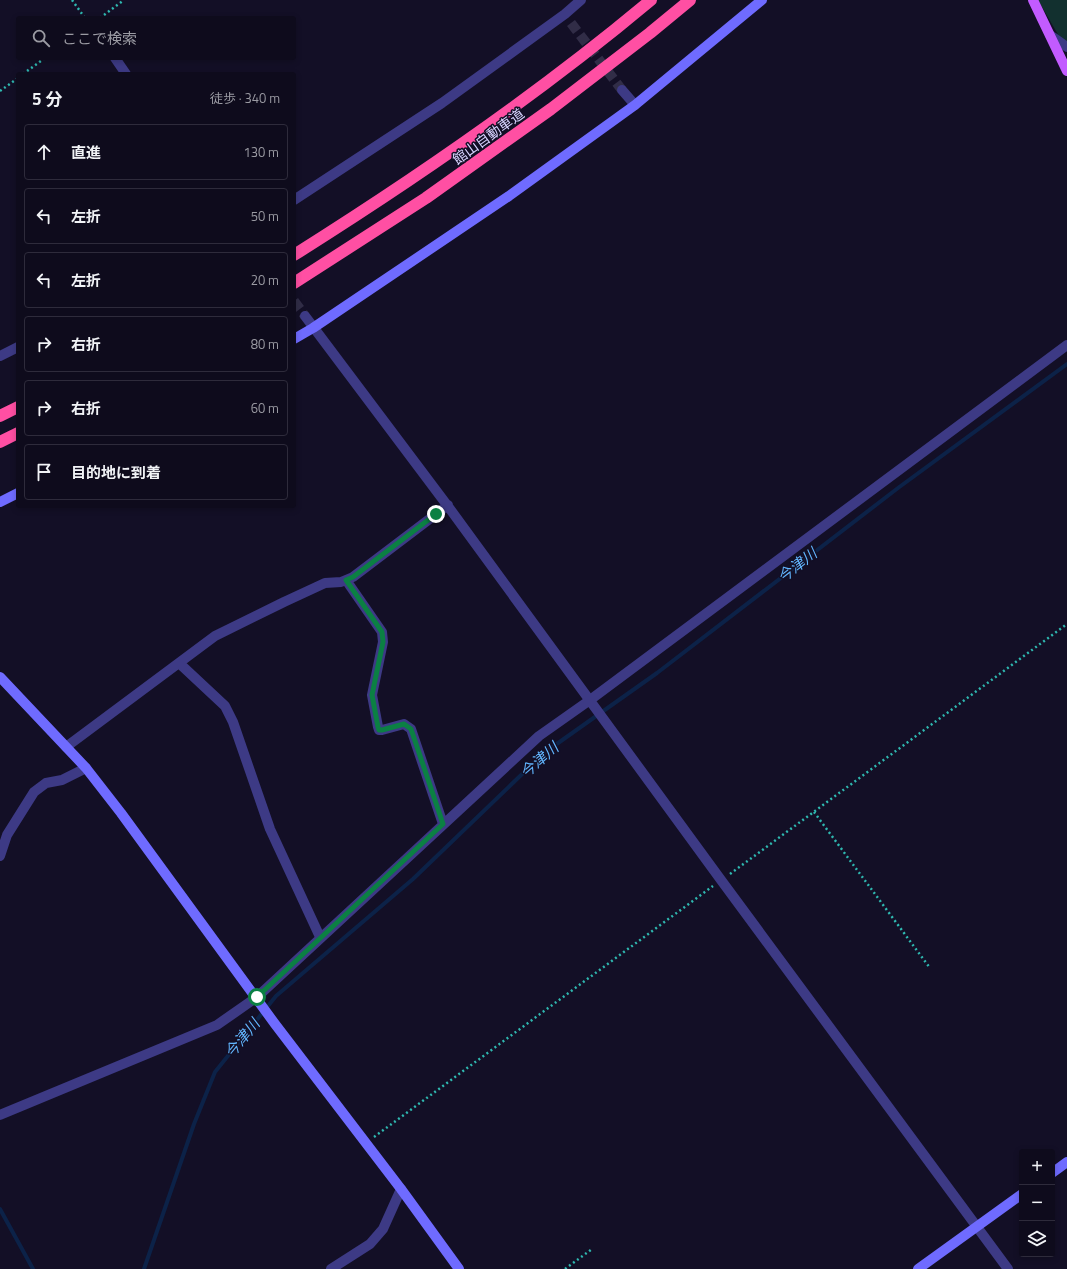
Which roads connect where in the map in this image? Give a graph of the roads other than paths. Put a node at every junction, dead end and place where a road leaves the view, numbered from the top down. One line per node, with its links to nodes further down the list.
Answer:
1 (581, 0): 6 (street)
2 (651, 0): 16 (highway, 館山自動車道)
3 (690, 0): 17 (highway, 館山自動車道)
4 (762, 0): 14 (street)
5 (1033, 0): 8 (main road)
6 (565, 14): 7 (street); 15 (street)
7 (571, 23)
8 (1050, 36): 9 (street); 11 (main road)
9 (1067, 47)
10 (116, 60): 12 (street)
11 (1067, 71)
12 (124, 72)
13 (622, 90): 14 (street)
14 (634, 105): 19 (street)
15 (296, 199)
16 (296, 254)
17 (296, 282)
18 (305, 316): 19 (street)
19 (313, 328): 20 (street); 30 (street)
20 (296, 338)
21 (1067, 345): 34 (street)
22 (16, 348): 23 (street)
23 (0, 356)
24 (16, 408): 25 (highway)
25 (0, 416)
26 (16, 434): 27 (highway)
27 (0, 442)
28 (16, 494): 29 (street)
29 (0, 502)
30 (448, 505): 31 (street); 34 (street)
31 (346, 580): 32 (street); 37 (street)
32 (179, 662): 35 (street); 39 (street)
33 (0, 677): 35 (street)
34 (590, 700): 37 (street); 46 (street)
35 (66, 746): 36 (street)
36 (86, 768): 38 (street); 40 (street)
37 (443, 824): 39 (street)
38 (0, 856)
39 (320, 937): 40 (street)
40 (257, 997): 41 (street); 44 (street)
41 (0, 1115)
42 (1067, 1162): 43 (street)
43 (1055, 1171)
44 (401, 1189): 47 (street); 48 (street)
45 (1019, 1196): 46 (street)
46 (976, 1226): 49 (street); 50 (street)
47 (331, 1269)
48 (459, 1269)
49 (918, 1269)
50 (1008, 1269)

